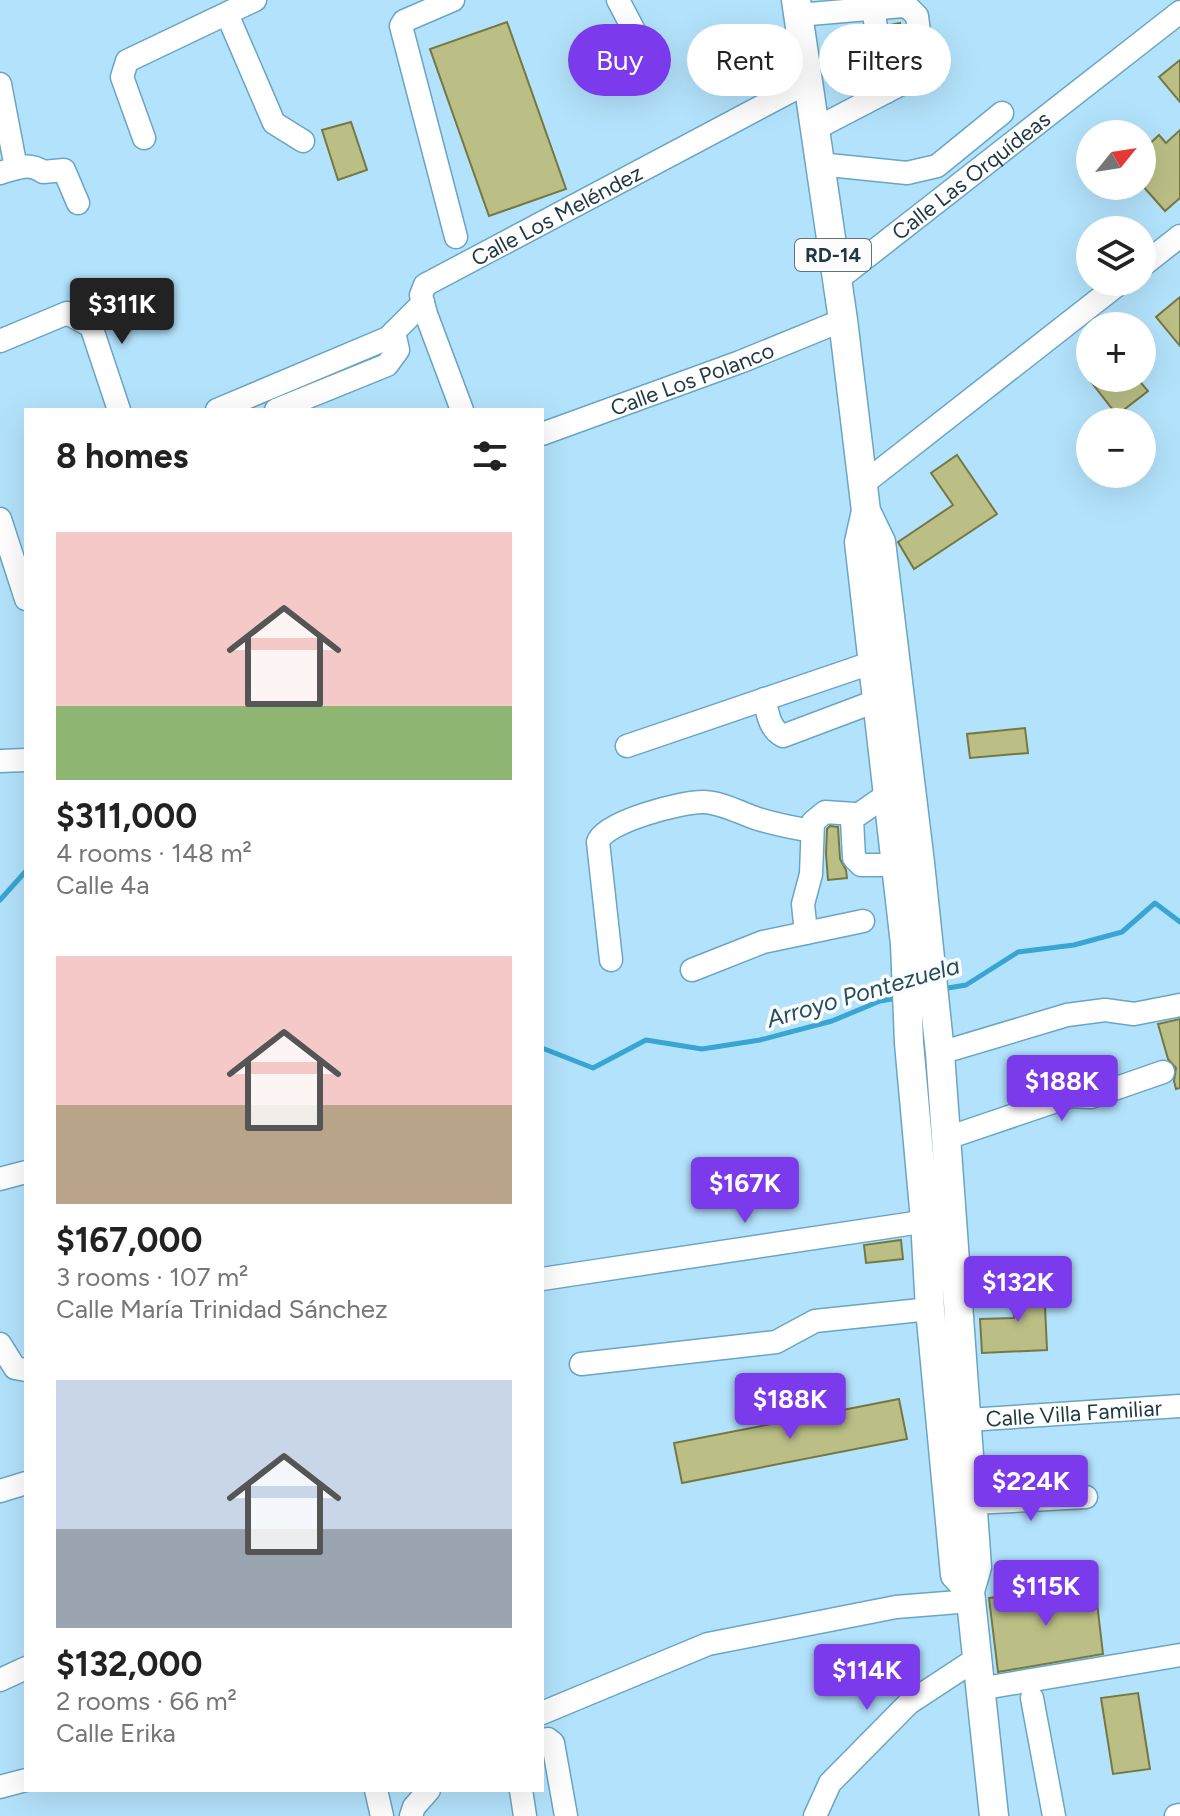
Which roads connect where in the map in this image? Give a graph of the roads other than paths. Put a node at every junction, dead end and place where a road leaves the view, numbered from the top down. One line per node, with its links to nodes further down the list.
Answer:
1 (255, 0): 7 (street)
2 (453, 0): 22 (street)
3 (618, 0): 8 (street)
4 (797, 8): 5 (street); 11 (main road, RD-14)
5 (873, 8): 9 (street); 10 (street)
6 (1180, 12): 24 (street, Calle Las Orquídeas)
7 (227, 14): 16 (street); 17 (street)
8 (631, 24)
9 (875, 24)
10 (918, 24)
11 (806, 83): 15 (main road, RD-14); 26 (street, Calle Los Meléndez)
12 (0, 84): 19 (street)
13 (878, 96): 15 (street)
14 (1002, 113): 18 (street)
15 (813, 130): 18 (main road, RD-14)
16 (144, 138)
17 (303, 141)
18 (819, 164): 24 (main road, RD-14)
19 (8, 171): 20 (street)
20 (78, 203)
21 (1180, 236): 23 (street)
22 (456, 237)
23 (1156, 255)
24 (837, 280): 27 (main road, RD-14)
25 (1104, 296): 35 (street)
26 (423, 303): 28 (street); 33 (street)
27 (843, 320): 34 (street, Calle Los Polanco); 35 (main road, RD-14)
28 (394, 332): 31 (street); 32 (street)
29 (0, 341): 30 (street)
30 (118, 408)
31 (222, 408)
32 (281, 408)
33 (461, 408)
34 (544, 433)
35 (864, 498): 38 (main road, RD-14); 50 (main road, RD-14)
36 (0, 519): 37 (street)
37 (24, 593)
38 (874, 662): 39 (street); 40 (main road, RD-14)
39 (764, 699): 40 (street); 41 (street)
40 (876, 701): 44 (main road, RD-14)
41 (627, 746)
42 (24, 760): 43 (street)
43 (0, 761)
44 (888, 794): 45 (street); 47 (main road, RD-14)
45 (855, 814): 46 (street); 47 (street)
46 (812, 831): 49 (street); 51 (street)
47 (896, 865): 50 (main road, RD-14)
48 (863, 921): 49 (street)
49 (806, 933): 52 (street)
50 (916, 942): 54 (main road, RD-14); 60 (main road, RD-14)
51 (611, 960)
52 (692, 970)
53 (1180, 1005): 54 (street)
54 (939, 1046): 56 (main road, RD-14)
55 (1163, 1072): 56 (street)
56 (947, 1138): 59 (main road, RD-14)
57 (24, 1173): 58 (street)
58 (0, 1179)
59 (954, 1218): 60 (street); 67 (main road, RD-14)
60 (925, 1220): 61 (street); 62 (main road, RD-14)
61 (544, 1279)
62 (930, 1309): 64 (street); 72 (main road, RD-14)
63 (0, 1344): 65 (street)
64 (581, 1364)
65 (24, 1370)
66 (1180, 1406): 67 (street, Calle Villa Familiar)
67 (968, 1420): 71 (main road, RD-14)
68 (24, 1484): 69 (street)
69 (0, 1491)
70 (1086, 1497): 71 (street)
71 (973, 1503): 72 (main road, RD-14)
72 (970, 1596): 74 (main road, RD-14); 79 (street)
73 (1180, 1655): 77 (street)
74 (976, 1659): 77 (main road, RD-14); 82 (street)
75 (24, 1669): 76 (street)
76 (0, 1680)
77 (979, 1689): 93 (main road, RD-14)
78 (1032, 1698): 94 (street)
79 (544, 1712)
80 (544, 1740): 90 (street)
81 (24, 1781): 83 (street)
82 (830, 1783): 91 (street); 92 (street)
83 (0, 1787)
84 (376, 1792): 87 (street)
85 (427, 1792): 88 (street)
86 (521, 1792): 89 (street)
87 (382, 1816)
88 (411, 1816)
89 (525, 1816)
90 (566, 1816)
91 (815, 1816)
92 (832, 1816)
93 (994, 1816)
94 (1054, 1816)

